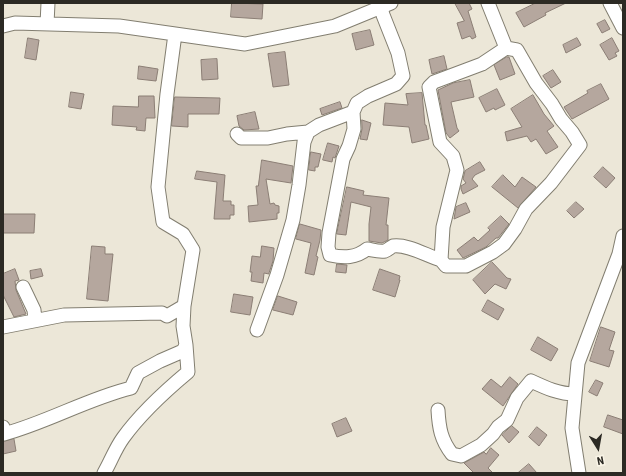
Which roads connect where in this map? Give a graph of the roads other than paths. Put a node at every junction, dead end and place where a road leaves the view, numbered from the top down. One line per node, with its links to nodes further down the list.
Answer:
1 (48, 3): 5 (street)
2 (488, 3): 9 (street)
3 (610, 3): 7 (street)
4 (386, 5): 8 (street); 10 (street)
5 (47, 24): 6 (street); 8 (street)
6 (3, 26)
7 (623, 28)
8 (175, 34): 16 (street)
9 (506, 48): 14 (street); 14 (street)
10 (353, 112): 11 (street); 14 (street)
11 (308, 132): 12 (street); 19 (street)
12 (237, 134)
13 (623, 236): 21 (street)
14 (441, 260)
15 (23, 287): 17 (street)
16 (184, 306): 17 (street); 20 (street)
17 (35, 320): 18 (street)
18 (3, 327)
19 (257, 330)
20 (186, 345): 23 (street); 24 (street)
21 (575, 394): 22 (street); 25 (street)
22 (438, 410)
23 (3, 427)
24 (104, 473)
25 (580, 473)

